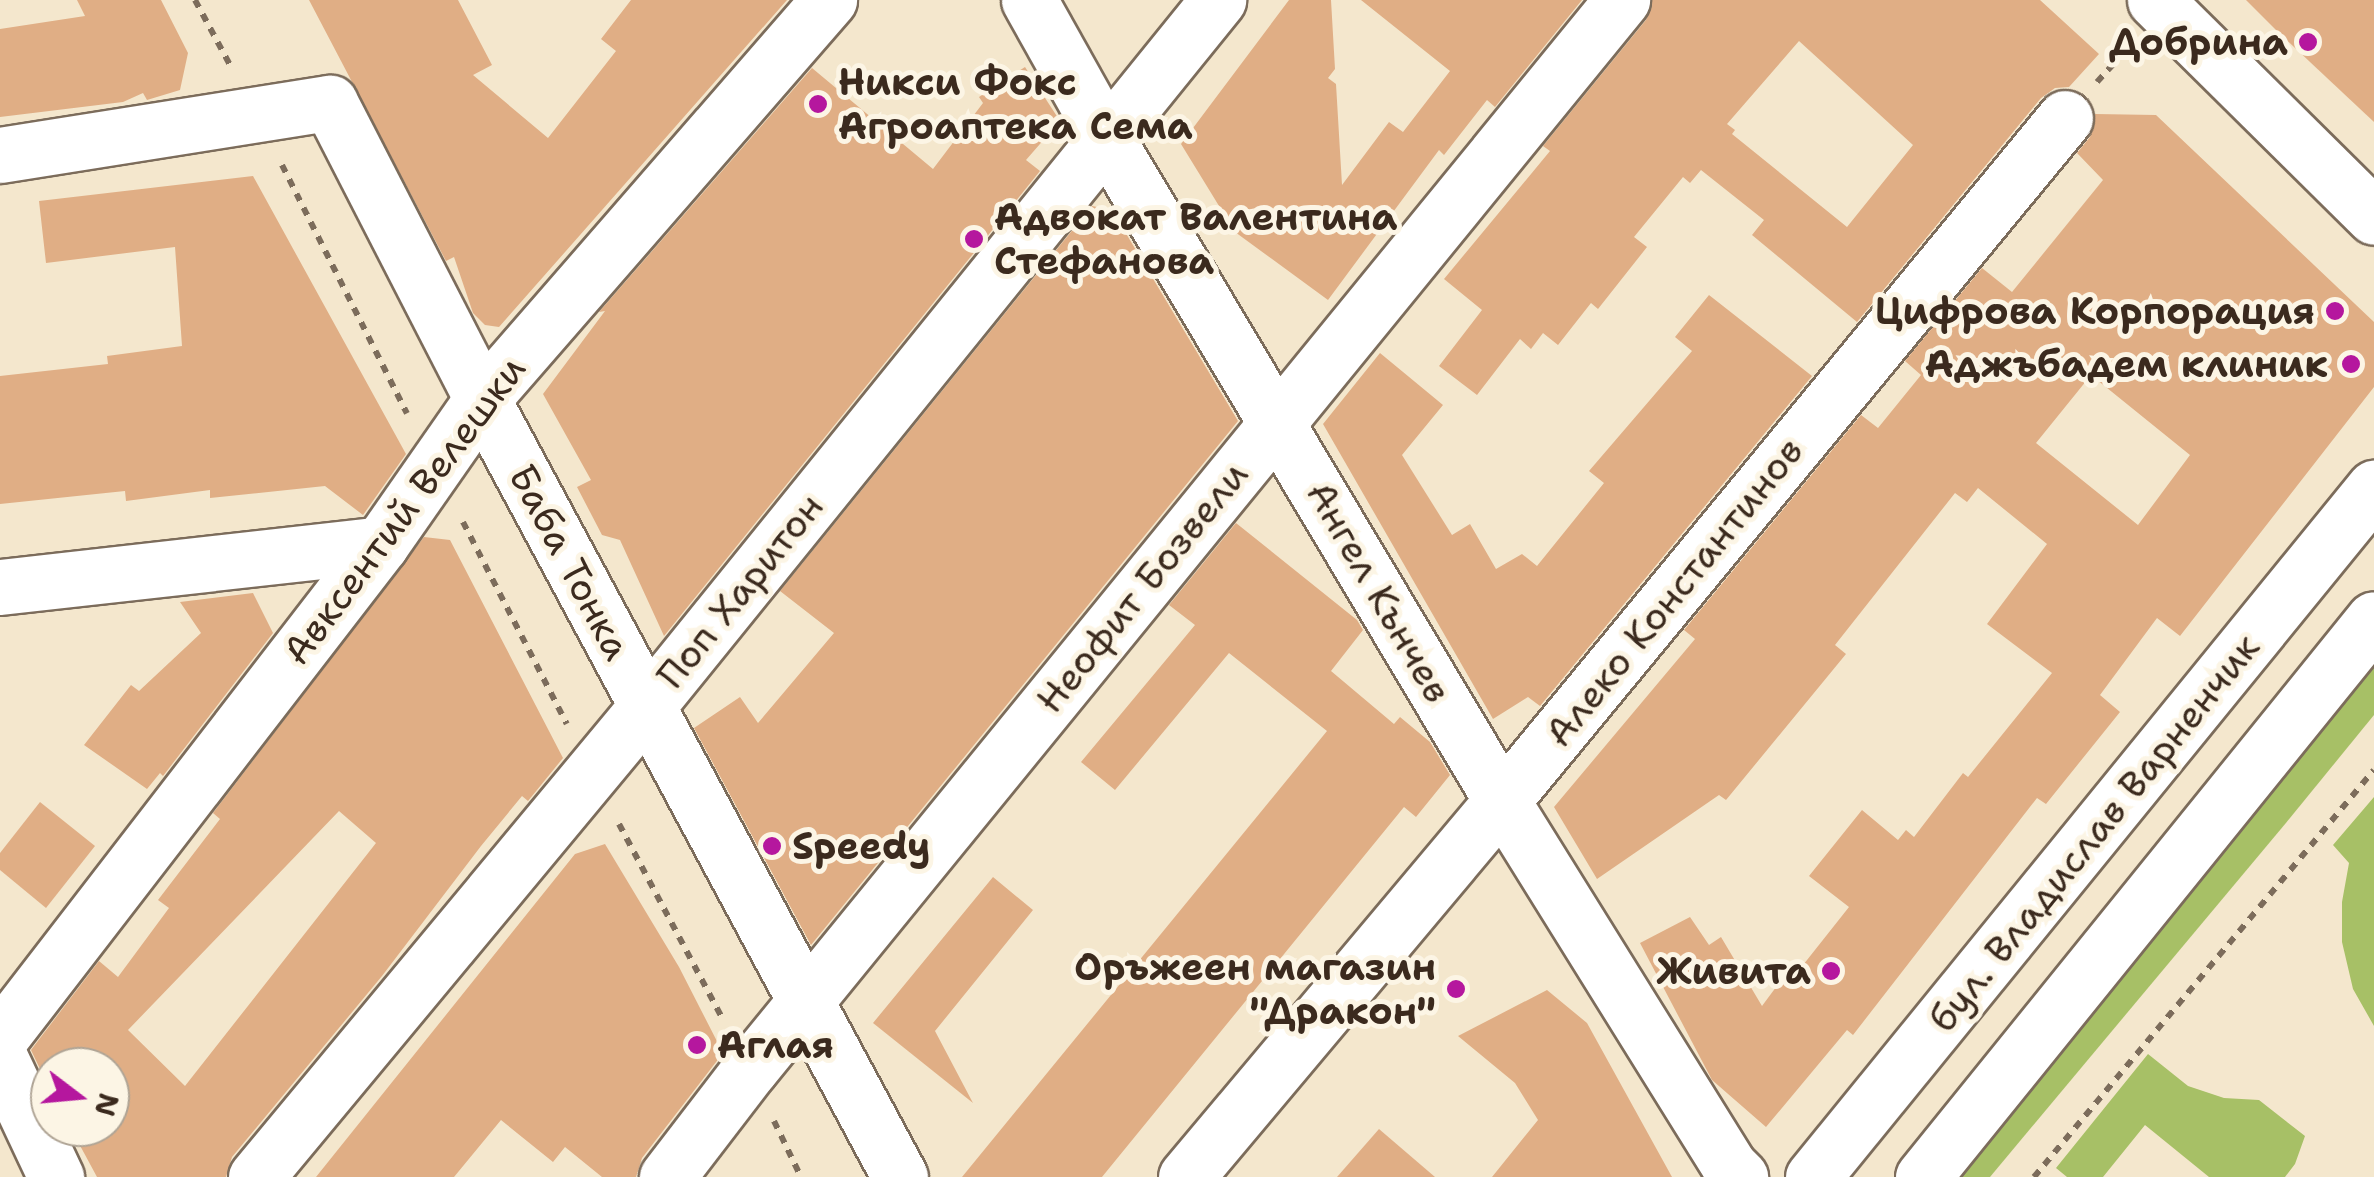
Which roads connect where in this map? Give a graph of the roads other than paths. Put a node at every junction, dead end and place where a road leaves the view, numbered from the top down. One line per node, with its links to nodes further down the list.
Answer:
1 (829, 0): 10 (street, Авксентий Велешки)
2 (1029, 0): 7 (street, Ангел Кънчев)
3 (1218, 0): 7 (street, Поп Харитон)
4 (1622, 0): 11 (street, Неофит Бозвели)
5 (2160, 4): 9 (street)
6 (2064, 118): 17 (street, Алеко Константинов)
7 (1106, 138): 11 (street, Ангел Кънчев); 16 (street, Поп Харитон)
8 (0, 155): 10 (street, Баба Тонка)
9 (2374, 217)
10 (482, 399): 13 (street, Авксентий Велешки); 16 (street, Баба Тонка)
11 (1278, 420): 17 (street, Ангел Кънчев); 18 (street, Неофит Бозвели)
12 (2374, 488): 27 (street, бул. Владислав Варненчик)
13 (381, 544): 14 (street); 19 (street, Авксентий Велешки)
14 (0, 588)
15 (2374, 619): 28 (street)
16 (648, 705): 18 (street, Баба Тонка); 22 (street, Поп Харитон)
17 (1502, 802): 25 (street, Алеко Константинов); 26 (street, Ангел Кънчев)
18 (803, 1004): 23 (street, Неофит Бозвели); 24 (street, Баба Тонка)
19 (0, 1038)
20 (0, 1058): 21 (street)
21 (56, 1177)
22 (256, 1177)
23 (667, 1177)
24 (900, 1177)
25 (1186, 1177)
26 (1740, 1177)
27 (1814, 1177)
28 (1923, 1177)

